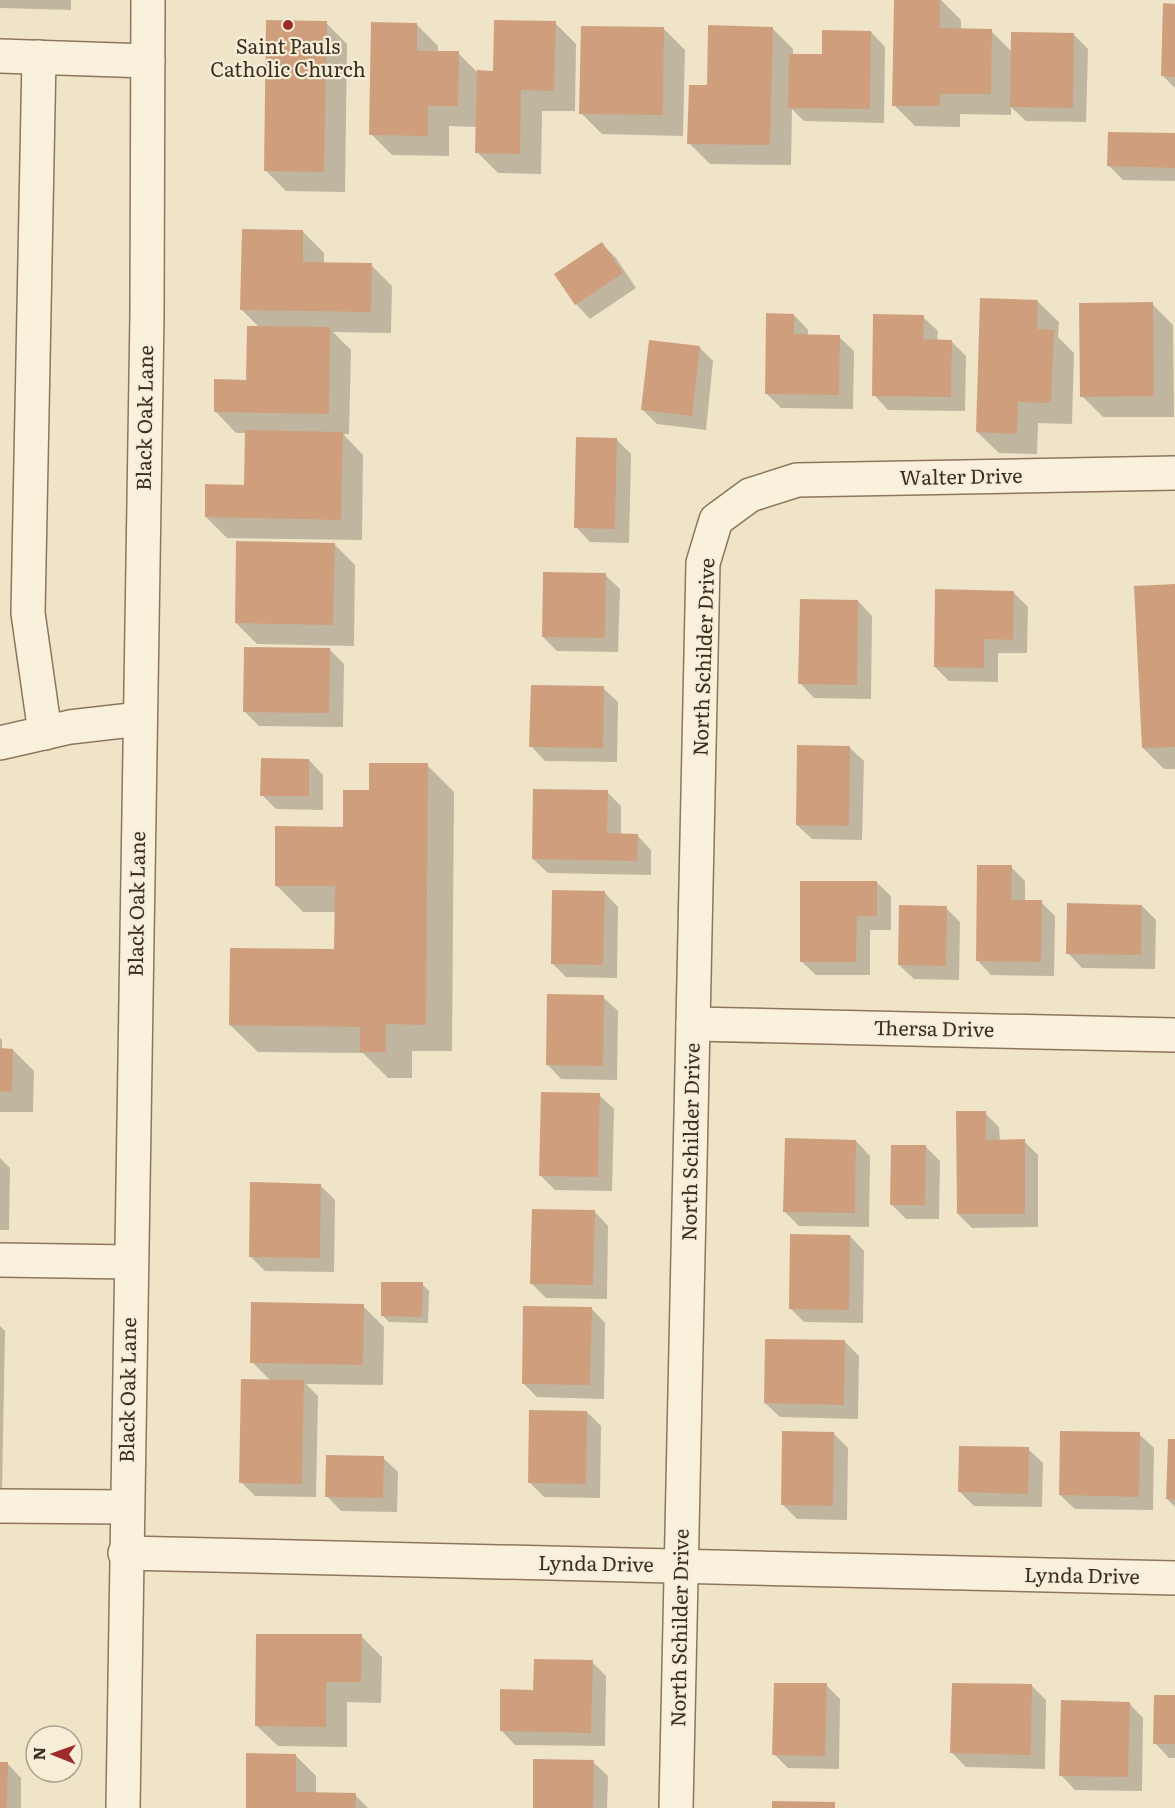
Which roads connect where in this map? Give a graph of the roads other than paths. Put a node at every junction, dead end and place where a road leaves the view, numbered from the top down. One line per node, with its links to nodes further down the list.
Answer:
1 (148, 0): 4 (street, Black Oak Lane)
2 (0, 56): 3 (street)
3 (39, 57): 4 (street); 8 (street)
4 (148, 61): 7 (street, Black Oak Lane)
5 (1175, 473): 6 (street, Walter Drive)
6 (750, 495): 10 (street, North Schilder Drive)
7 (140, 719): 8 (street); 13 (street, Black Oak Lane)
8 (45, 733): 9 (street)
9 (0, 744)
10 (693, 1024): 11 (street, Thersa Drive); 17 (street, North Schilder Drive)
11 (1175, 1035)
12 (0, 1260): 13 (street)
13 (130, 1262): 15 (street, Black Oak Lane)
14 (0, 1506): 15 (street)
15 (126, 1507): 16 (street, Black Oak Lane)
16 (125, 1553): 17 (street, Lynda Drive); 19 (street, Black Oak Lane)
17 (681, 1566): 18 (street, Lynda Drive); 20 (street, North Schilder Drive)
18 (1175, 1578)
19 (123, 1808)
20 (676, 1808)

